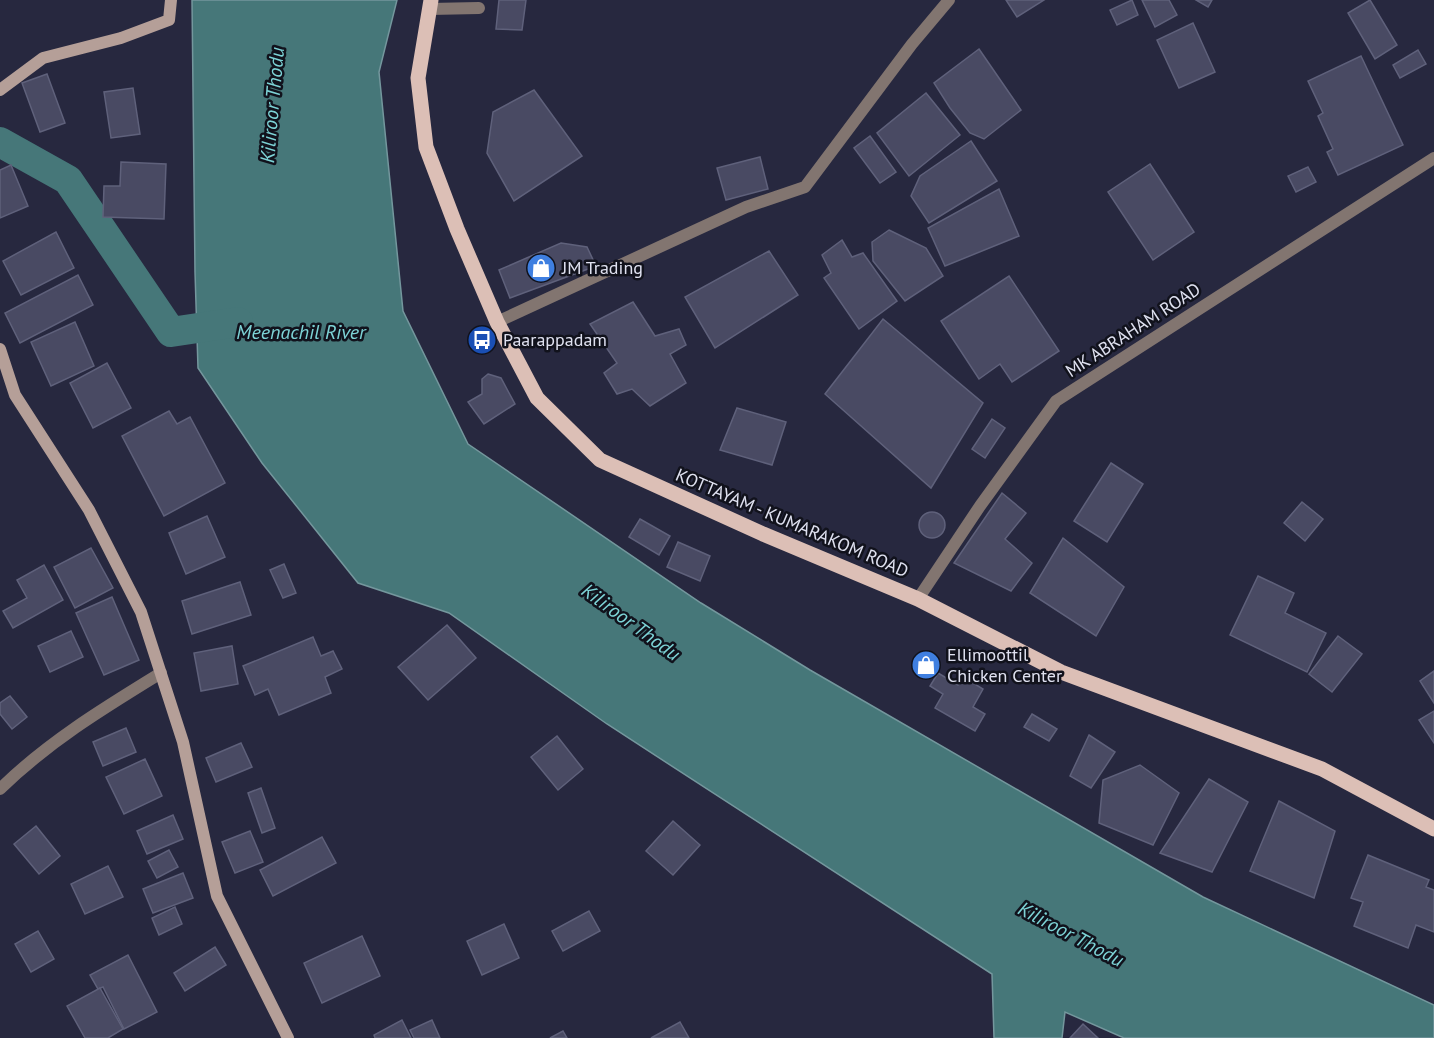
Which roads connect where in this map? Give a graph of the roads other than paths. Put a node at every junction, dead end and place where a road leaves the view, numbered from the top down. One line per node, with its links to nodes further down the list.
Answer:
1 (171, 0): 5 (street)
2 (949, 0): 7 (street)
3 (430, 5): 4 (street); 7 (main road, KOTTAYAM - KUMARAKOM ROAD)
4 (479, 8)
5 (0, 90)
6 (1434, 158): 9 (street, MK ABRAHAM ROAD)
7 (497, 322): 9 (main road, KOTTAYAM - KUMARAKOM ROAD)
8 (0, 349): 10 (street)
9 (918, 599): 12 (main road, KOTTAYAM - KUMARAKOM ROAD)
10 (161, 674): 11 (street); 13 (street)
11 (0, 789)
12 (1434, 829)
13 (288, 1038)

